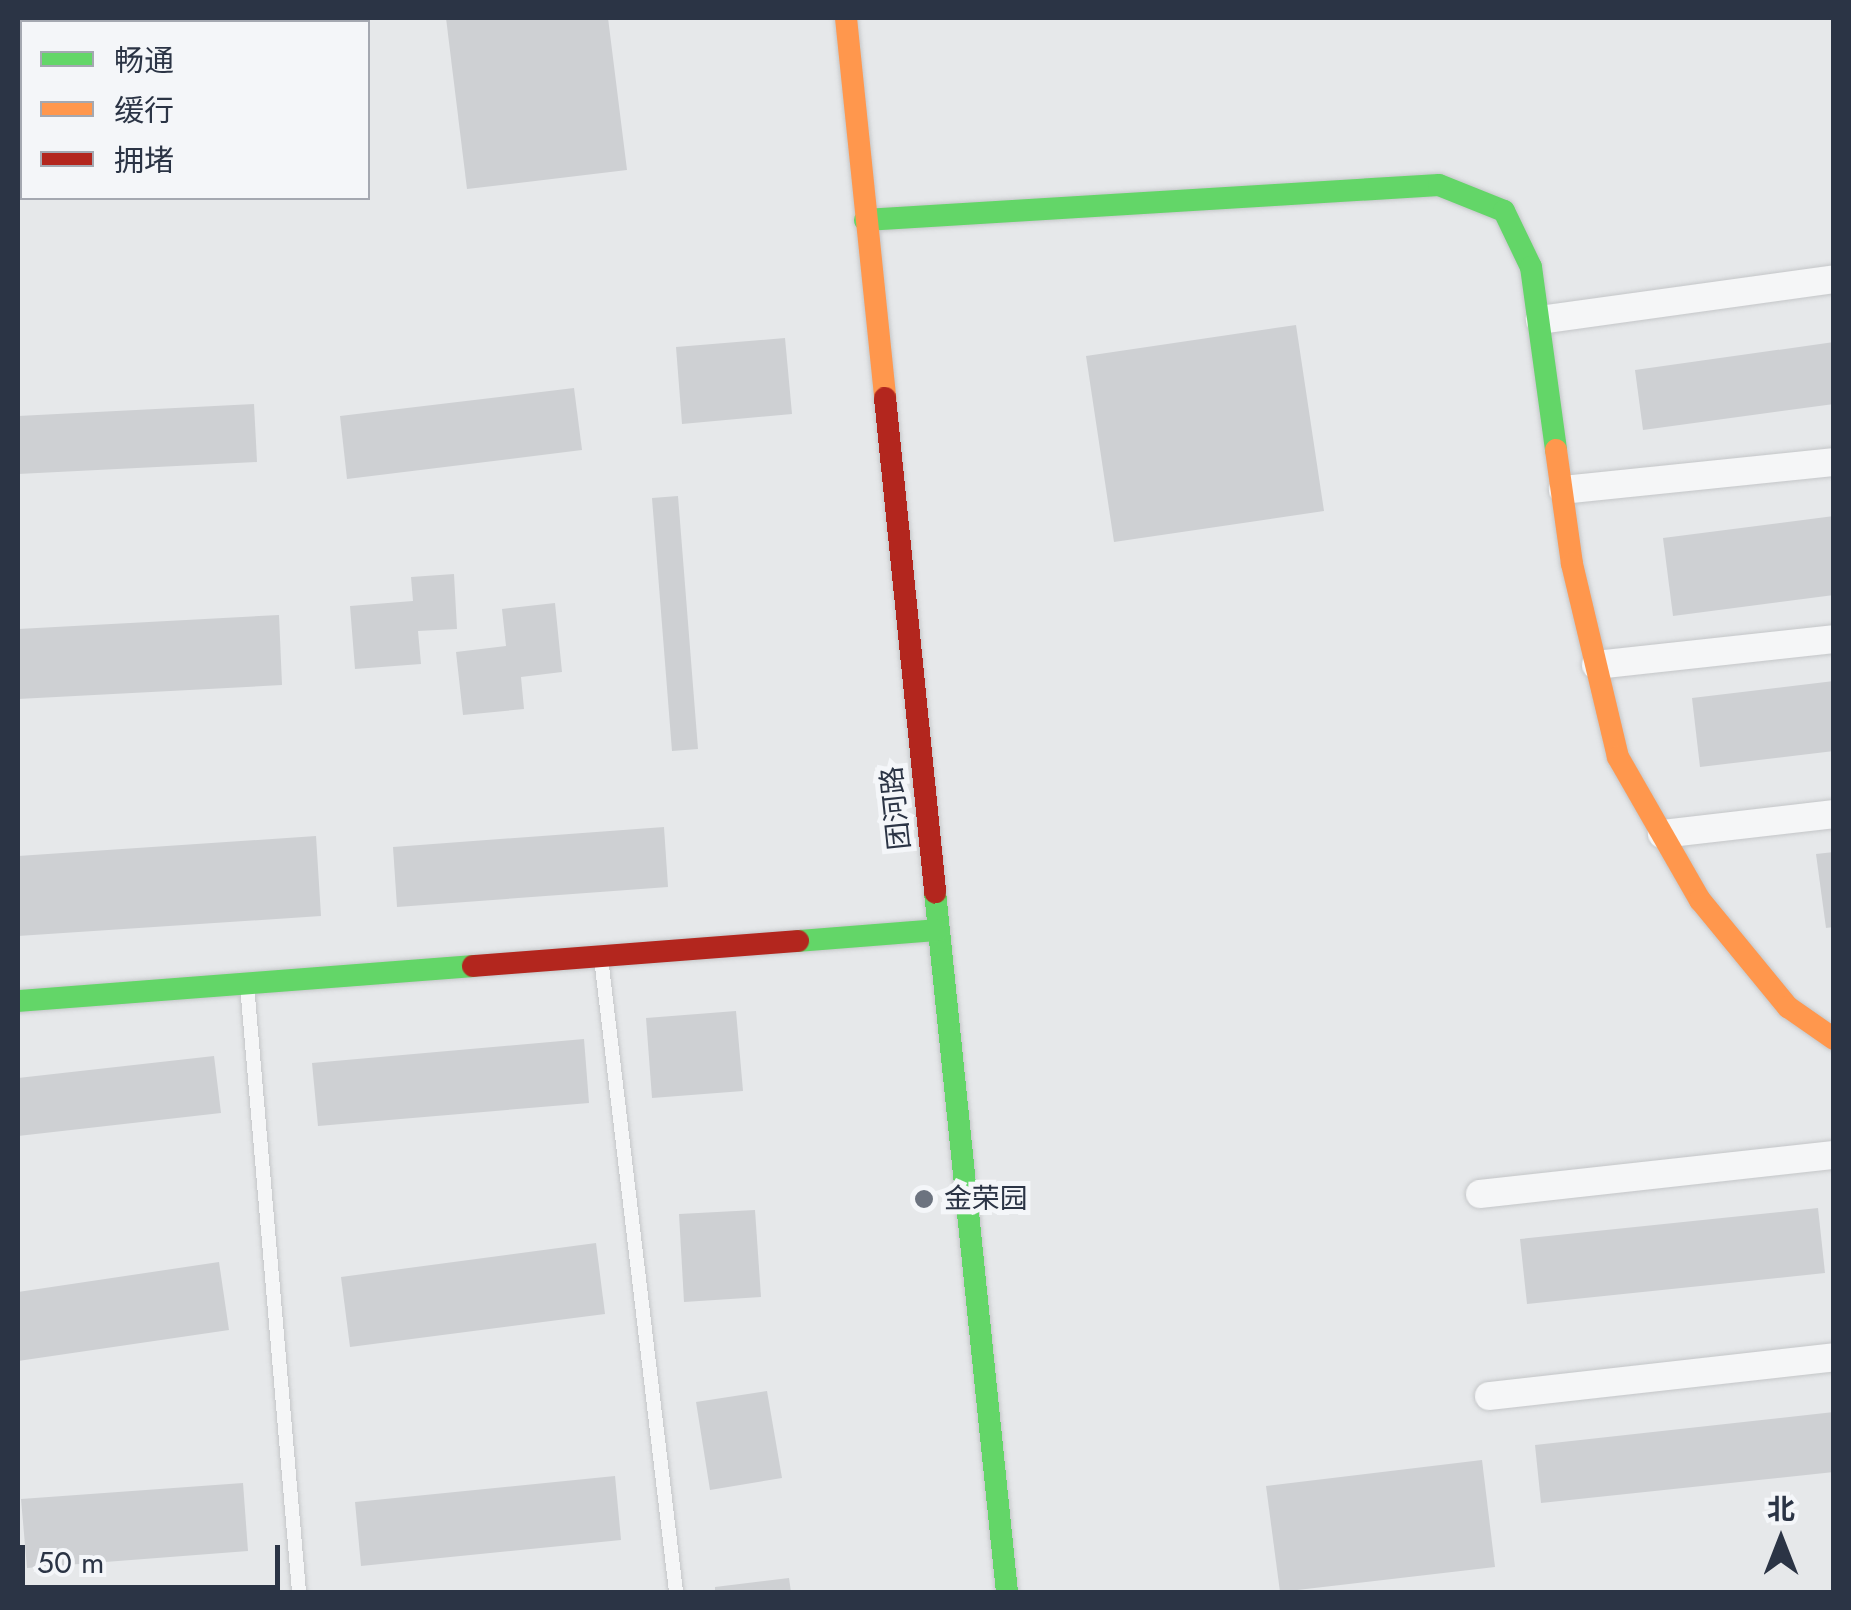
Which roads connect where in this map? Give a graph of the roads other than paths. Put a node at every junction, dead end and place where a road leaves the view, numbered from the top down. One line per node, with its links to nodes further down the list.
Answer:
1 (846, 18): 2 (street, 团河路)
2 (865, 220): 4 (street); 11 (street, 团河路)
3 (1834, 279): 4 (street)
4 (1540, 320): 6 (street)
5 (1834, 462): 6 (street)
6 (1564, 490): 8 (street)
7 (1834, 640): 8 (street)
8 (1596, 666): 10 (street)
9 (1834, 814): 10 (street)
10 (1662, 834): 15 (street)
11 (938, 930): 12 (street); 22 (street, 团河路)
12 (601, 958): 13 (street); 21 (lane)
13 (246, 984): 14 (street); 20 (lane)
14 (18, 1001)
15 (1834, 1038)
16 (1834, 1155): 17 (street)
17 (1480, 1194)
18 (1834, 1357): 19 (street)
19 (1489, 1396)
20 (299, 1592)
21 (676, 1592)
22 (1007, 1592)

